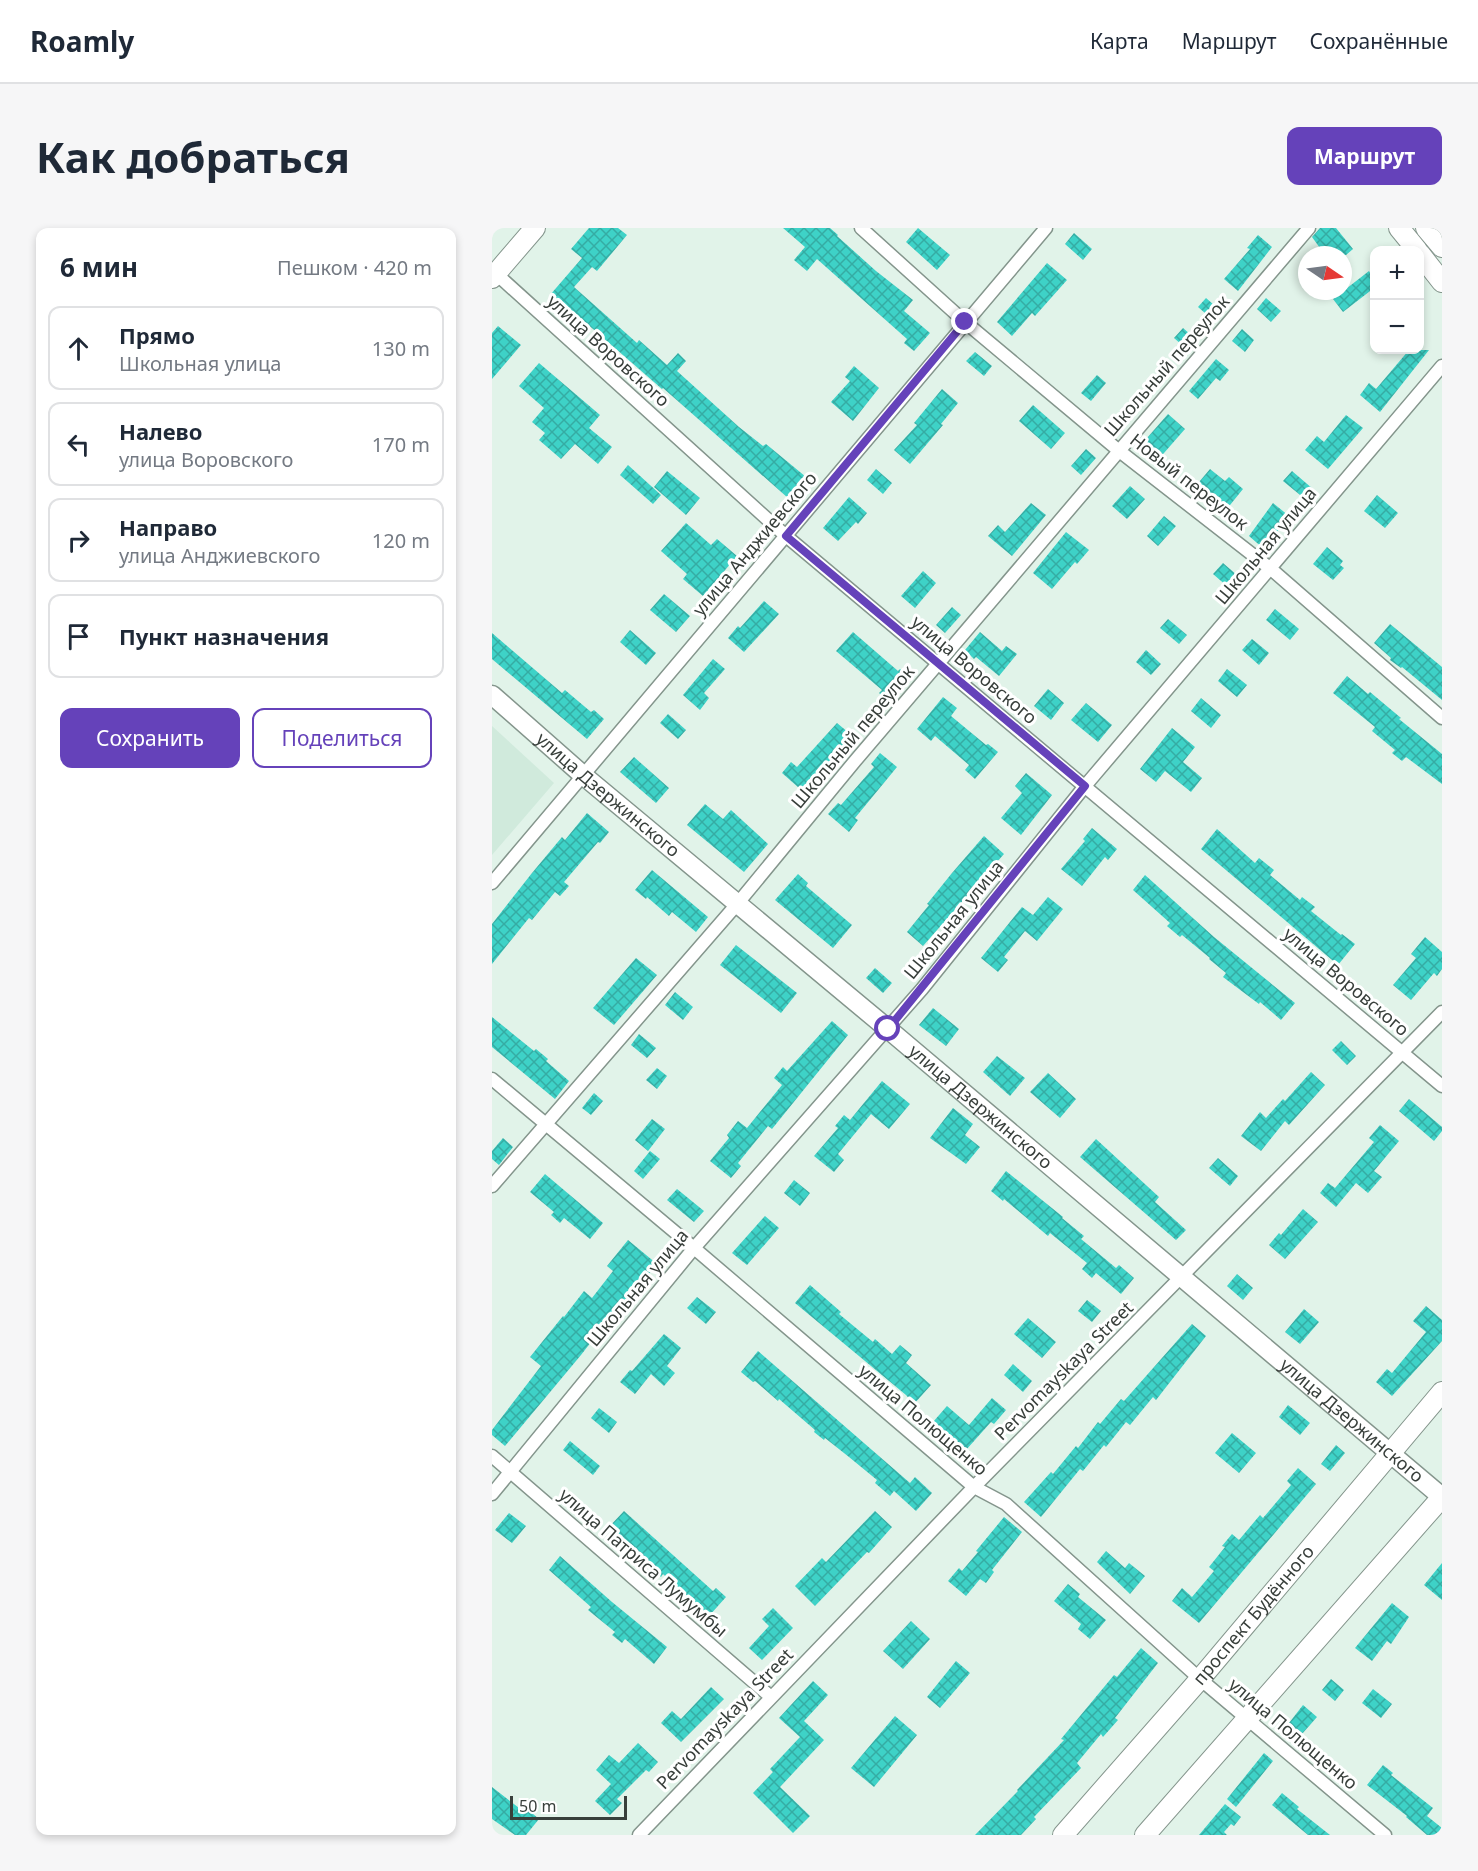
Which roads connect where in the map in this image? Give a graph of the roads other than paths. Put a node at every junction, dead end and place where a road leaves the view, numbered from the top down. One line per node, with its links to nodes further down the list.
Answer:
1 (535, 228): 10 (main road)
2 (861, 228): 12 (street, Новый переулок)
3 (1046, 228): 12 (street, улица Анджиевского)
4 (1309, 228): 14 (street, Школьный переулок)
5 (1399, 228): 7 (main road)
6 (1426, 228): 8 (main road)
7 (1413, 246)
8 (1442, 247)
9 (1424, 260): 11 (main road)
10 (493, 274): 15 (street, улица Воровского)
11 (1442, 282)
12 (965, 322): 14 (street, Новый переулок); 15 (street, улица Анджиевского)
13 (1442, 366): 16 (street, Школьная улица)
14 (1118, 450): 16 (street, Новый переулок); 17 (street, Школьный переулок)
15 (786, 536): 17 (street, улица Воровского); 20 (street, улица Анджиевского)
16 (1271, 569): 19 (street, Новый переулок); 21 (street, Школьная улица)
17 (938, 664): 21 (street, улица Воровского); 23 (street, Школьный переулок)
18 (492, 695): 20 (street, улица Дзержинского)
19 (1442, 717)
20 (584, 776): 22 (street, улица Анджиевского); 23 (street, улица Дзержинского)
21 (1085, 786): 25 (street, Школьная улица); 26 (street, улица Воровского)
22 (492, 883)
23 (738, 903): 25 (street, улица Дзержинского); 29 (street, Школьный переулок)
24 (1442, 1012): 26 (street, Pervomayskaya Street)
25 (888, 1029): 31 (street, Школьная улица); 32 (street, улица Дзержинского)
26 (1403, 1053): 28 (street, улица Воровского); 32 (street, Pervomayskaya Street)
27 (492, 1079): 29 (street, улица Полющенко)
28 (1442, 1086)
29 (545, 1124): 30 (street, Школьный переулок); 31 (street, улица Полющенко)
30 (492, 1186)
31 (694, 1248): 36 (street, Школьная улица); 37 (street, улица Полющенко)
32 (1182, 1277): 34 (street, улица Дзержинского); 37 (street, Pervomayskaya Street)
33 (1442, 1392): 34 (main road, проспект Будённого)
34 (1392, 1454): 39 (street, улица Дзержинского); 40 (main road, проспект Будённого)
35 (492, 1456): 36 (street, улица Патриса Лумумбы)
36 (511, 1472): 38 (street, Школьная улица); 41 (street, улица Патриса Лумумбы)
37 (974, 1487): 40 (street, улица Полющенко); 41 (street, Pervomayskaya Street)
38 (492, 1494)
39 (1442, 1497): 42 (main road)
40 (1200, 1678): 42 (street, улица Полющенко); 44 (main road, проспект Будённого)
41 (771, 1697): 43 (street, Pervomayskaya Street)
42 (1247, 1718): 45 (main road); 46 (street, улица Полющенко)
43 (639, 1835)
44 (1063, 1835)
45 (1145, 1835)
46 (1384, 1835)

